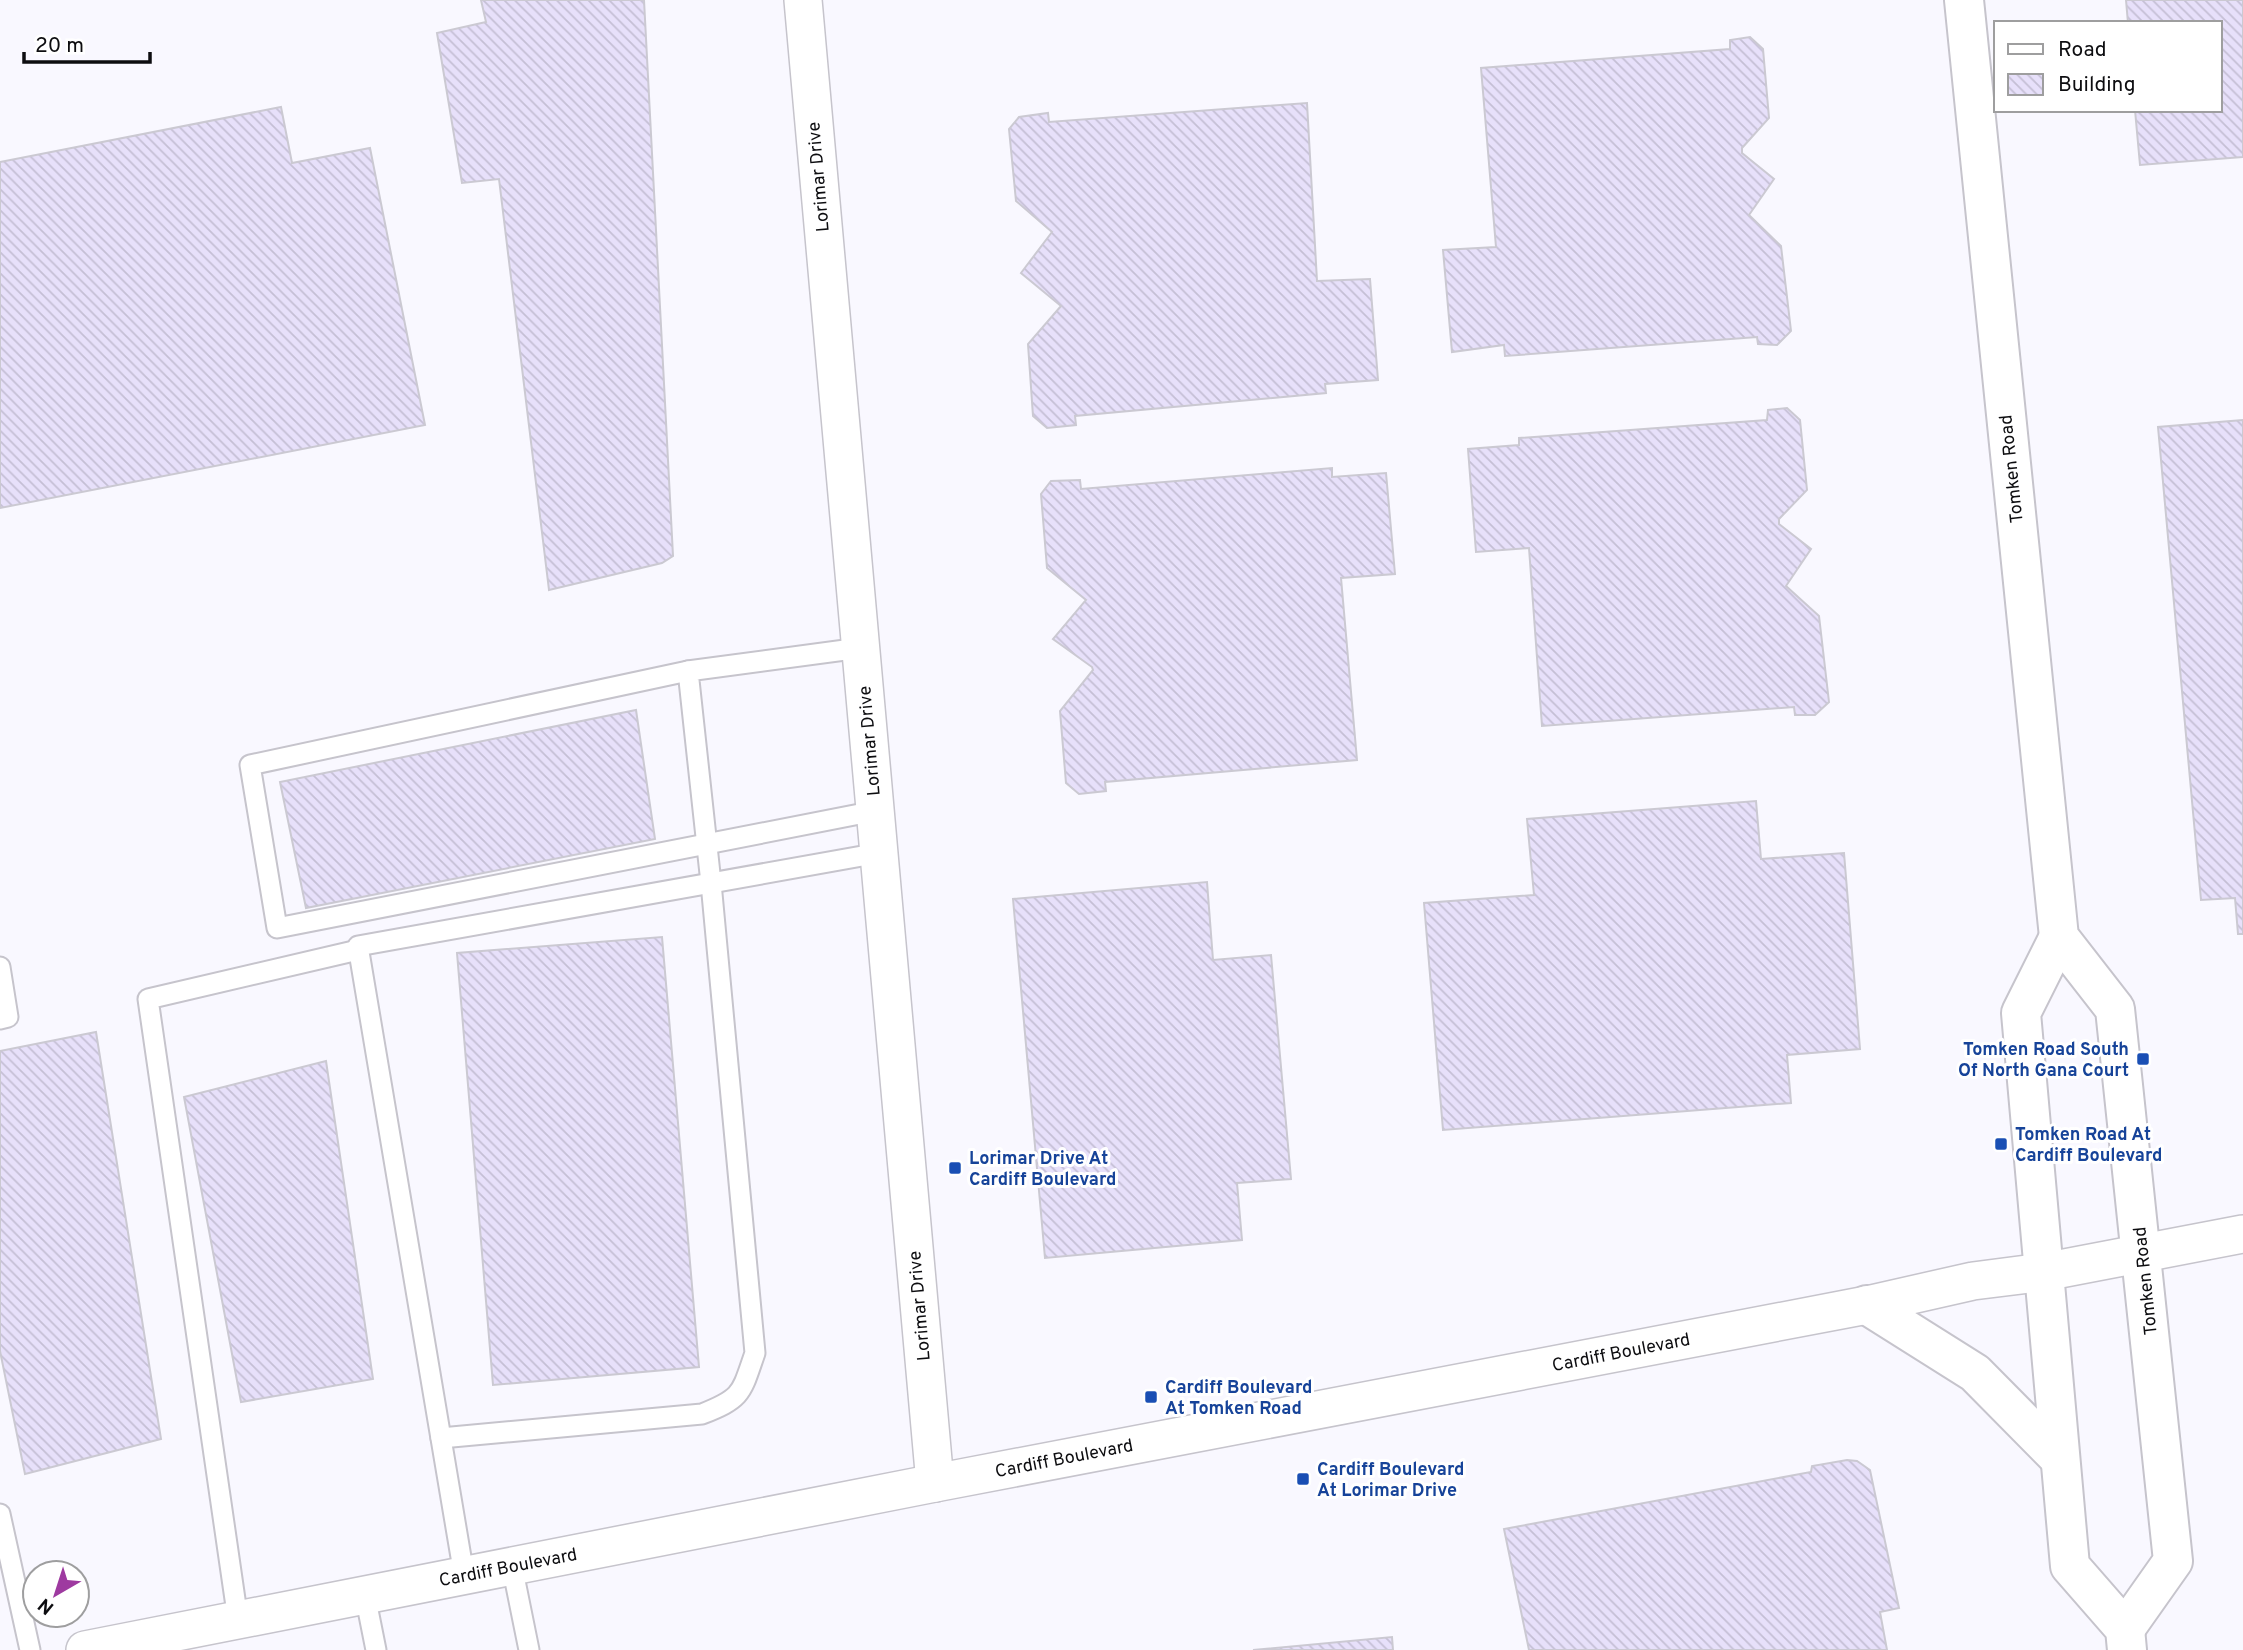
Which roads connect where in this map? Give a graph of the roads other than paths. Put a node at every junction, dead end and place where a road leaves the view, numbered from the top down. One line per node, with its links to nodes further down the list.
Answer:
1 (803, 0): 3 (street, Lorimar Drive)
2 (1964, 0): 9 (main road, Tomken Road)
3 (860, 648): 4 (lane); 5 (street, Lorimar Drive)
4 (688, 671): 6 (lane); 6 (lane)
5 (875, 811): 6 (lane); 7 (street, Lorimar Drive)
6 (707, 842): 8 (lane)
7 (878, 853): 8 (lane); 19 (street, Lorimar Drive)
8 (711, 883): 10 (lane); 17 (lane)
9 (2059, 937): 14 (main road, Tomken Road); 15 (main road, Tomken Road)
10 (358, 950): 17 (lane); 24 (lane)
11 (0, 967): 12 (lane)
12 (0, 1019)
13 (2243, 1234): 14 (street, Cardiff Boulevard)
14 (2141, 1254): 15 (street, Cardiff Boulevard); 25 (main road, Tomken Road)
15 (2044, 1272): 16 (street, Cardiff Boulevard); 18 (main road, Tomken Road)
16 (1867, 1305): 18 (main road); 19 (street, Cardiff Boulevard)
17 (441, 1438): 22 (lane)
18 (2060, 1459): 25 (main road, Tomken Road)
19 (935, 1483): 21 (street, Cardiff Boulevard)
20 (0, 1514): 27 (lane)
21 (512, 1566): 22 (street, Cardiff Boulevard); 29 (lane)
22 (464, 1575): 23 (street, Cardiff Boulevard)
23 (365, 1595): 24 (street, Cardiff Boulevard); 28 (lane)
24 (238, 1620): 26 (street, Cardiff Boulevard)
25 (2126, 1639)
26 (99, 1649)
27 (30, 1650)
28 (376, 1650)
29 (528, 1650)

